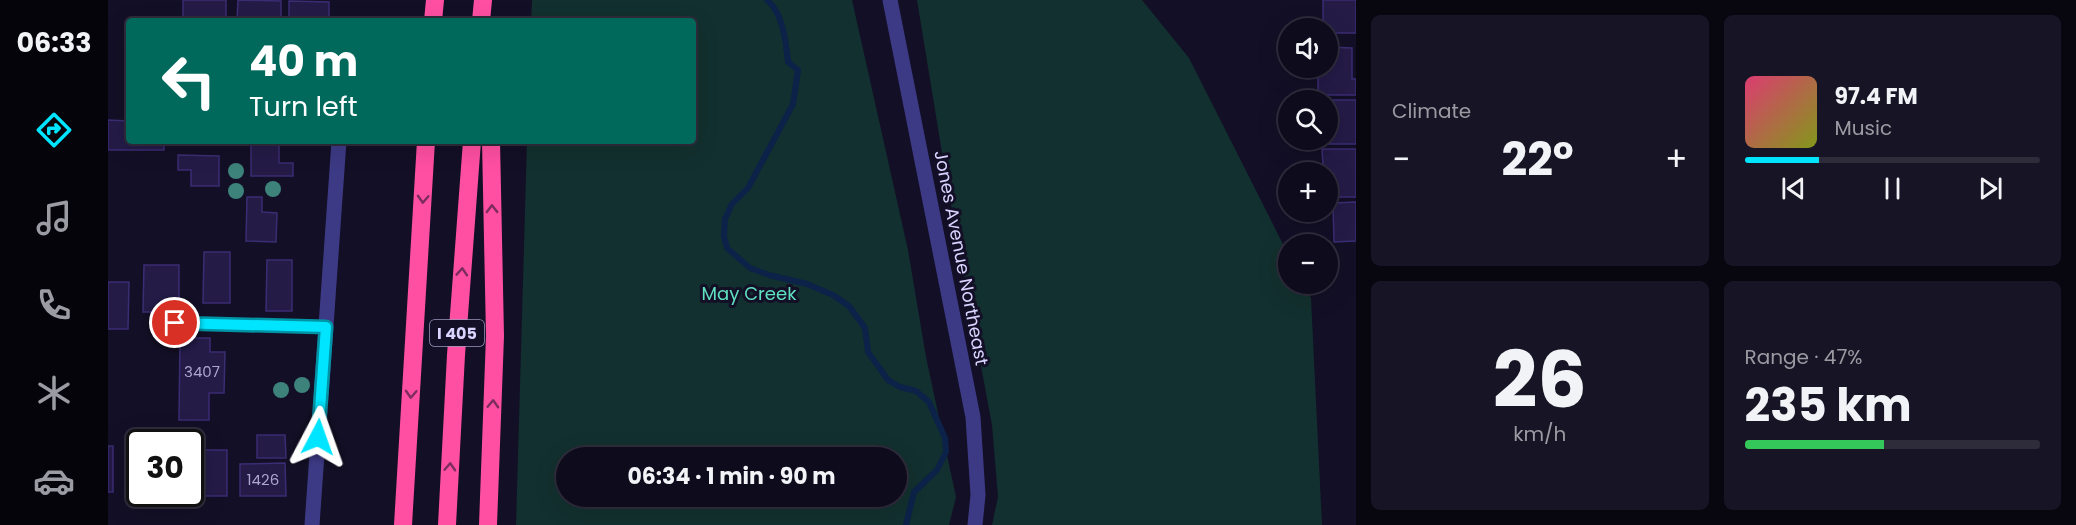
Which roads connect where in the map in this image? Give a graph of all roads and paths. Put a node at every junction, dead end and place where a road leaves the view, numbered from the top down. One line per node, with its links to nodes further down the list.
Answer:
1 (435, 0): 5 (highway)
2 (483, 0): 6 (highway)
3 (488, 0): 7 (highway)
4 (890, 0): 18 (street, Jones Avenue Northeast)
5 (433, 18)
6 (481, 18)
7 (488, 18)
8 (339, 144): 13 (street)
9 (426, 144): 15 (highway, I 405, one-way to 15)
10 (472, 144): 16 (highway, I 405, one-way to 10)
11 (491, 144): 17 (highway, one-way to 11)
12 (154, 323): 13 (lane)
13 (326, 327): 14 (street)
14 (312, 525)
15 (403, 525)
16 (447, 525)
17 (488, 525)
18 (975, 525)

